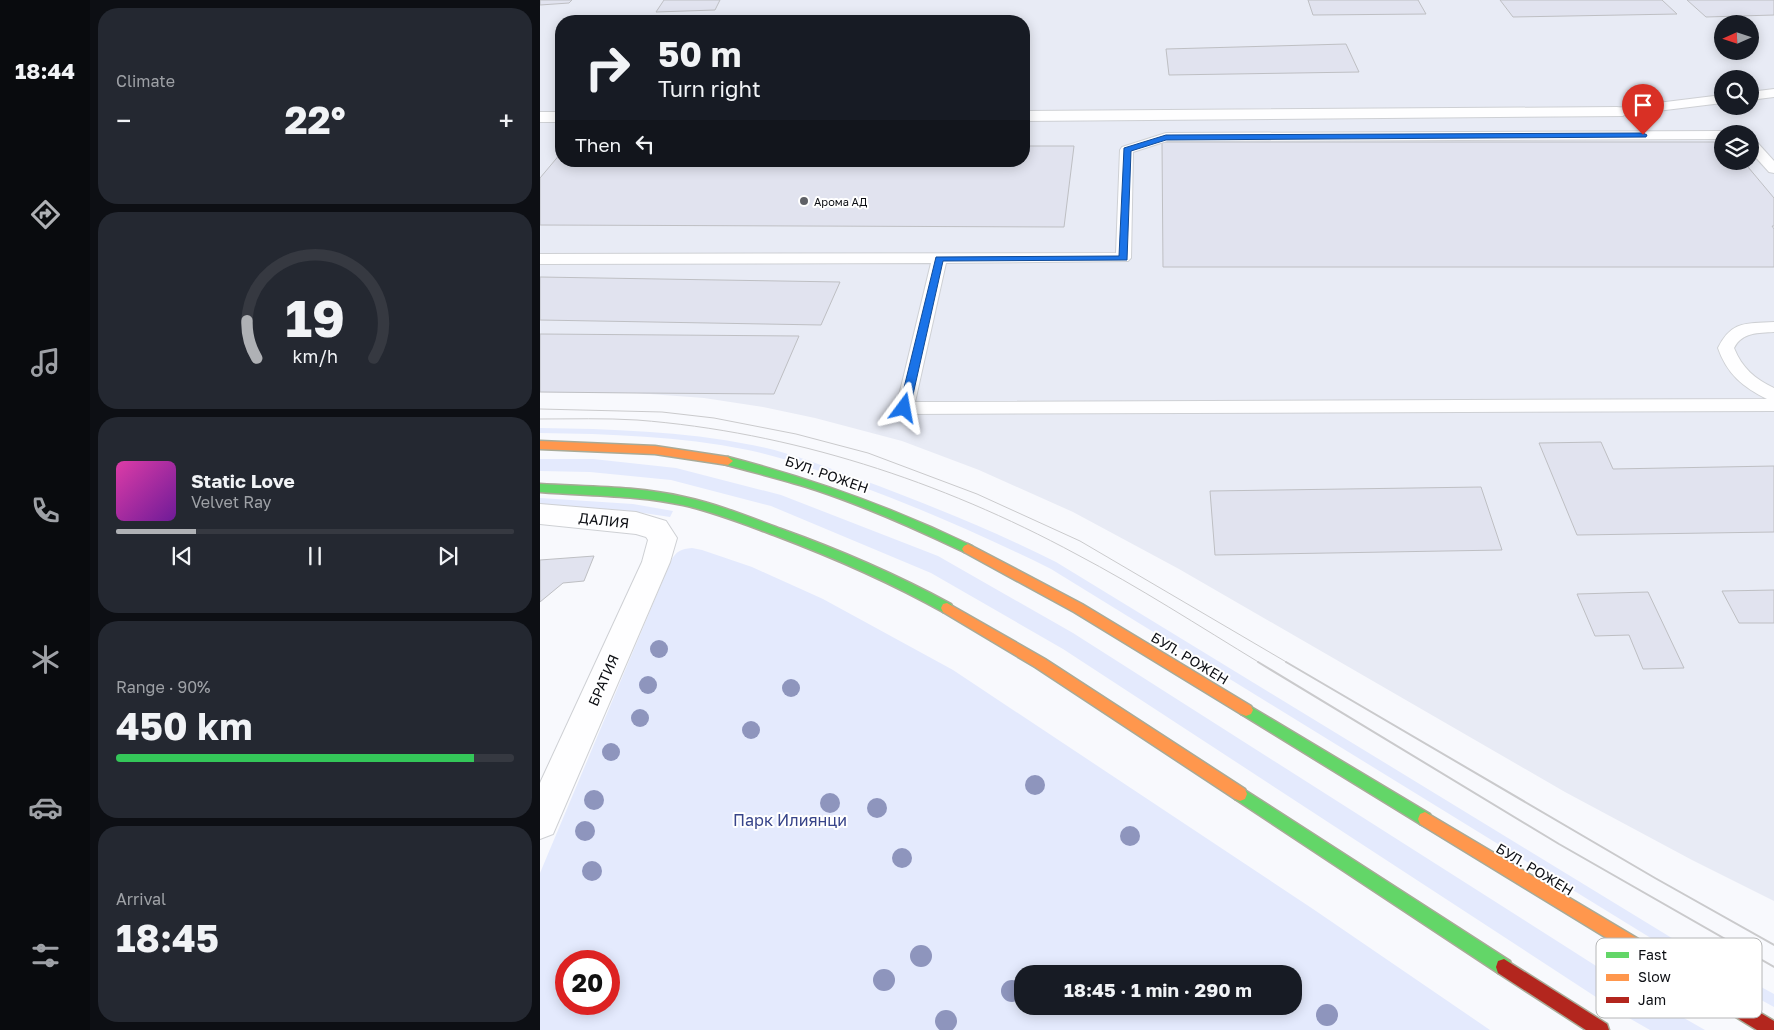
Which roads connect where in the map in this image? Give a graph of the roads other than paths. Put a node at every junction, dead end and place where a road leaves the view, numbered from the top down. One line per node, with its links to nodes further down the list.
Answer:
1 (1774, 93): 2 (lane)
2 (1759, 95)
3 (1714, 100): 4 (lane)
4 (1617, 112): 5 (street)
5 (1030, 116)
6 (540, 117): 7 (street)
7 (555, 117)
8 (1714, 135): 12 (lane)
9 (1759, 153): 10 (lane)
10 (1774, 169)
11 (540, 259): 12 (lane)
12 (939, 259): 15 (lane)
13 (1774, 327): 14 (lane)
14 (1774, 395)
15 (1774, 405)
16 (540, 445): 21 (main road, БУЛ. РОЖЕН)
17 (540, 488): 23 (main road)
18 (540, 514): 19 (street, ДАЛИЯ)
19 (663, 538): 20 (street, БРАТИЯ)
20 (540, 822)
21 (1621, 938)
22 (1753, 1018): 24 (main road, БУЛ. РОЖЕН)
23 (1600, 1030)
24 (1773, 1030)

